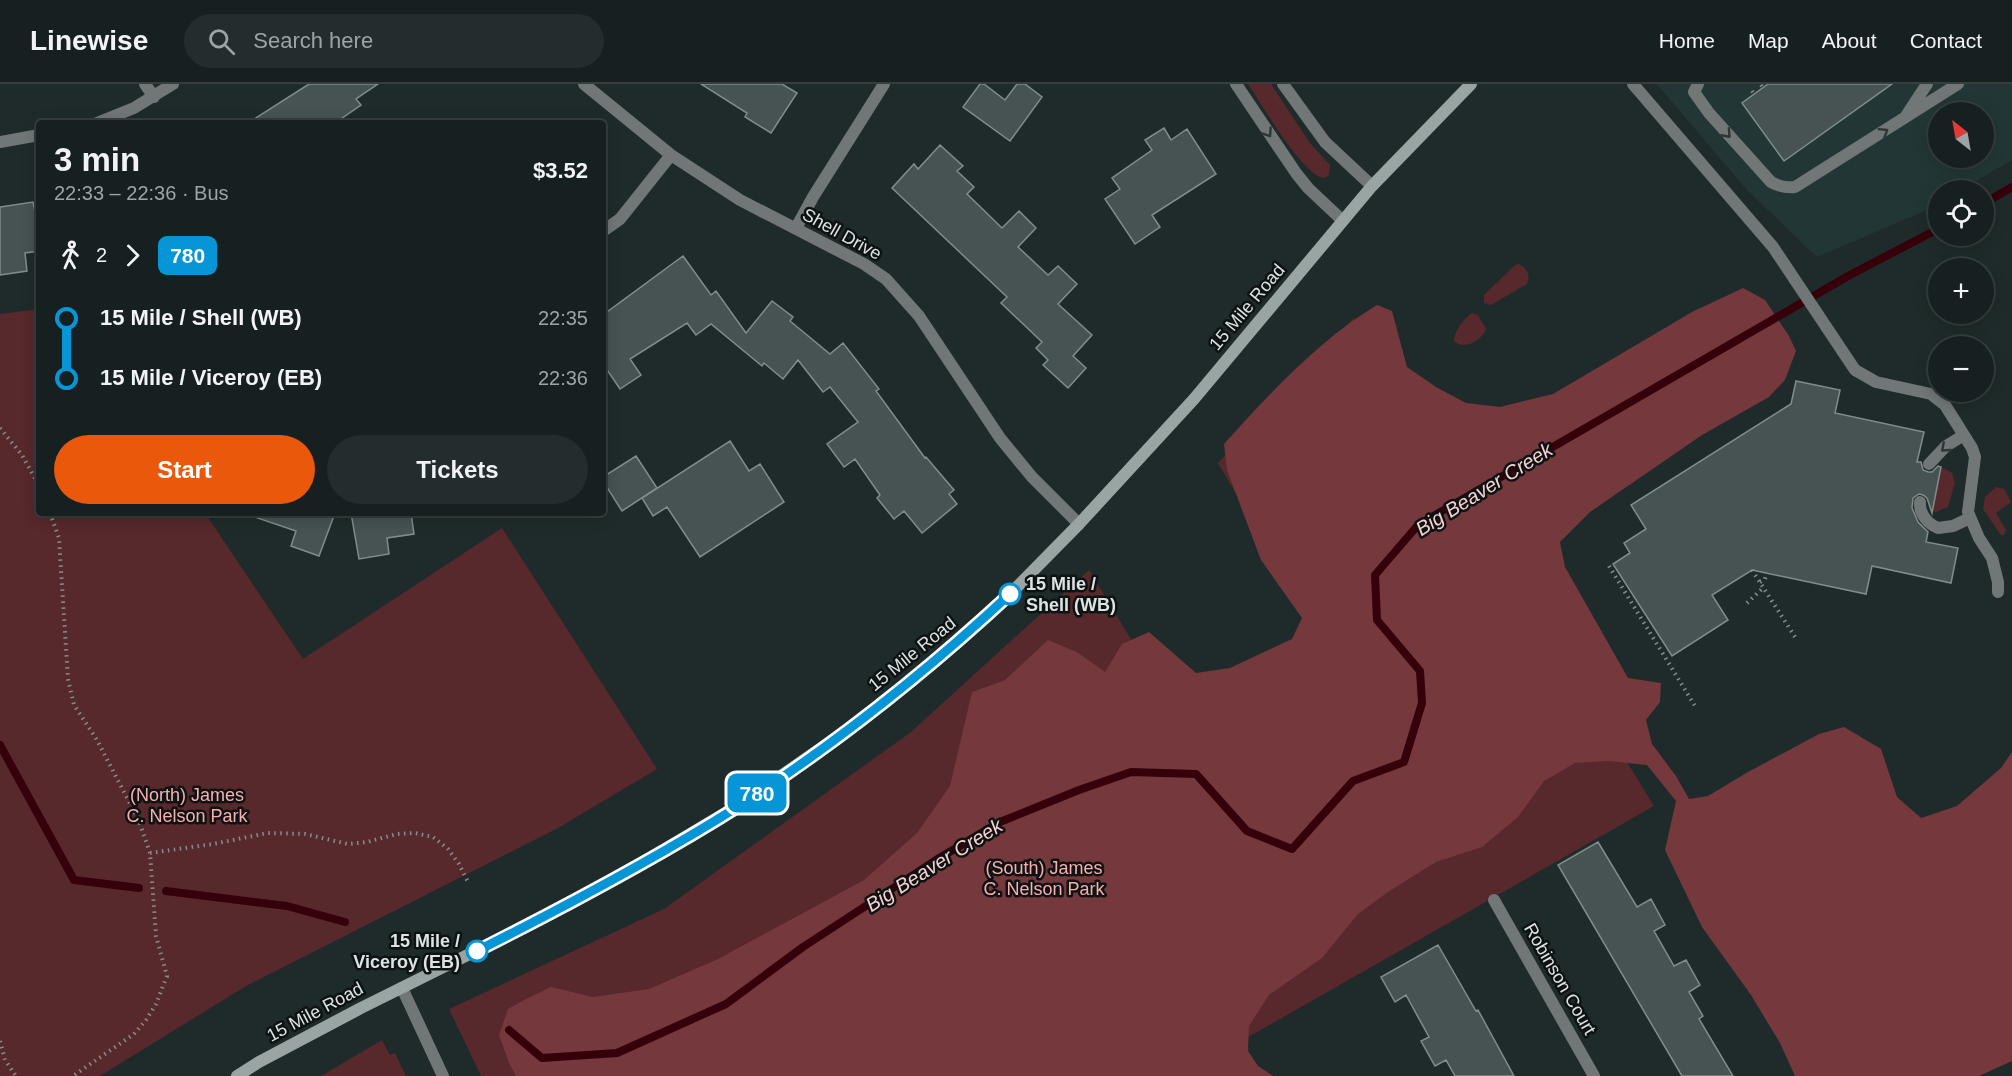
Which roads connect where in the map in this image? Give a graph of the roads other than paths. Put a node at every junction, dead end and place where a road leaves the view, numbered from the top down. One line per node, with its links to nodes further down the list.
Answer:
1 (145, 84): 12 (street)
2 (173, 84): 12 (street)
3 (584, 84): 17 (street, Shell Drive)
4 (884, 84): 20 (street)
5 (1236, 84): 19 (street, one-way to 19)
6 (1283, 84): 18 (street)
7 (1471, 84): 18 (main road, 15 Mile Road)
8 (1633, 84): 22 (street)
9 (1927, 84): 13 (street)
10 (1959, 84): 13 (street)
11 (1696, 86): 13 (street, one-way to 13)
12 (154, 97): 14 (street)
13 (1904, 119)
14 (106, 120)
15 (36, 136): 16 (street)
16 (0, 142)
17 (671, 155): 20 (street, Shell Drive); 21 (street)
18 (1372, 186): 19 (main road, 15 Mile Road)
19 (1342, 220): 26 (main road, 15 Mile Road)
20 (796, 228): 26 (street, Shell Drive)
21 (606, 229)
22 (1964, 435): 23 (street, one-way to 23); 25 (street)
23 (1929, 464)
24 (1920, 502): 25 (street)
25 (1970, 518): 27 (street)
26 (1079, 524): 29 (main road, 15 Mile Road)
27 (1998, 592)
28 (1494, 900): 32 (street, Robinson Court)
29 (402, 988): 30 (main road, 15 Mile Road); 31 (street)
30 (237, 1076)
31 (443, 1076)
32 (1594, 1076)

